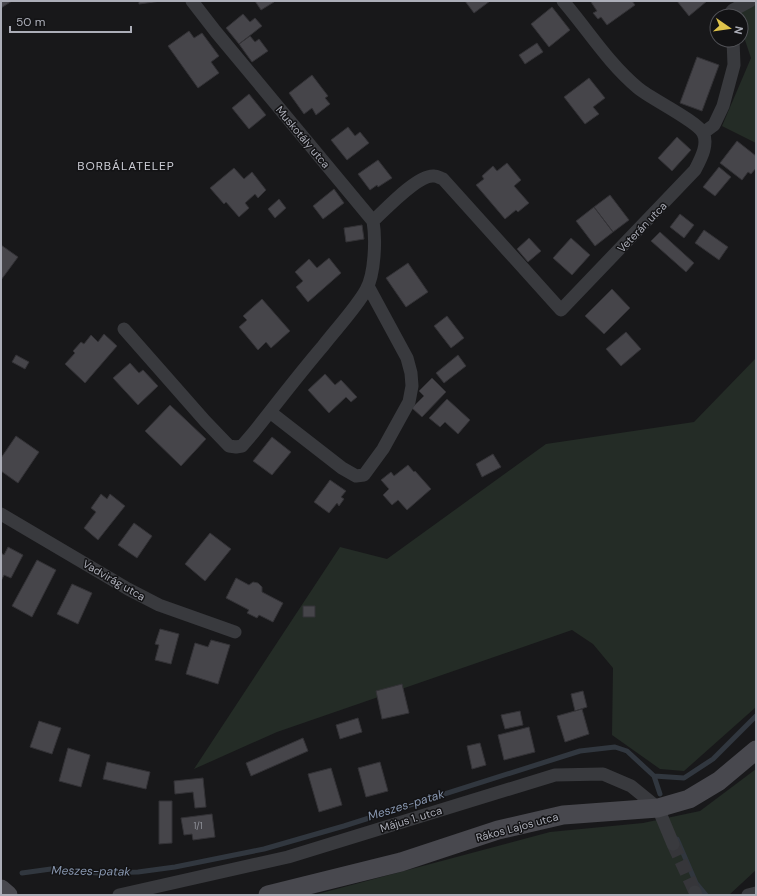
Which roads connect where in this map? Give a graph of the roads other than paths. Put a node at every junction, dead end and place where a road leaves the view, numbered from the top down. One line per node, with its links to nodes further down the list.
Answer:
1 (192, 1): 7 (street, Muskotály utca)
2 (562, 1): 6 (street)
3 (750, 1): 4 (street)
4 (737, 8)
5 (733, 48): 6 (street)
6 (703, 133): 7 (street, Veterán utca)
7 (373, 221): 8 (street)
8 (368, 286): 10 (street); 10 (street)
9 (124, 329): 10 (street)
10 (270, 412)
11 (1, 514): 12 (street, Vadvirág utca)
12 (234, 632)
13 (756, 750): 14 (street, Rákos Lajos utca)
14 (658, 808): 15 (street, Május 1. utca); 19 (street, Május 1. utca); 20 (street, Rákos Lajos utca)
15 (673, 844)
16 (1, 889): 18 (street)
17 (756, 893): 21 (street)
18 (8, 895)
19 (119, 895)
20 (268, 895)
21 (748, 895)

